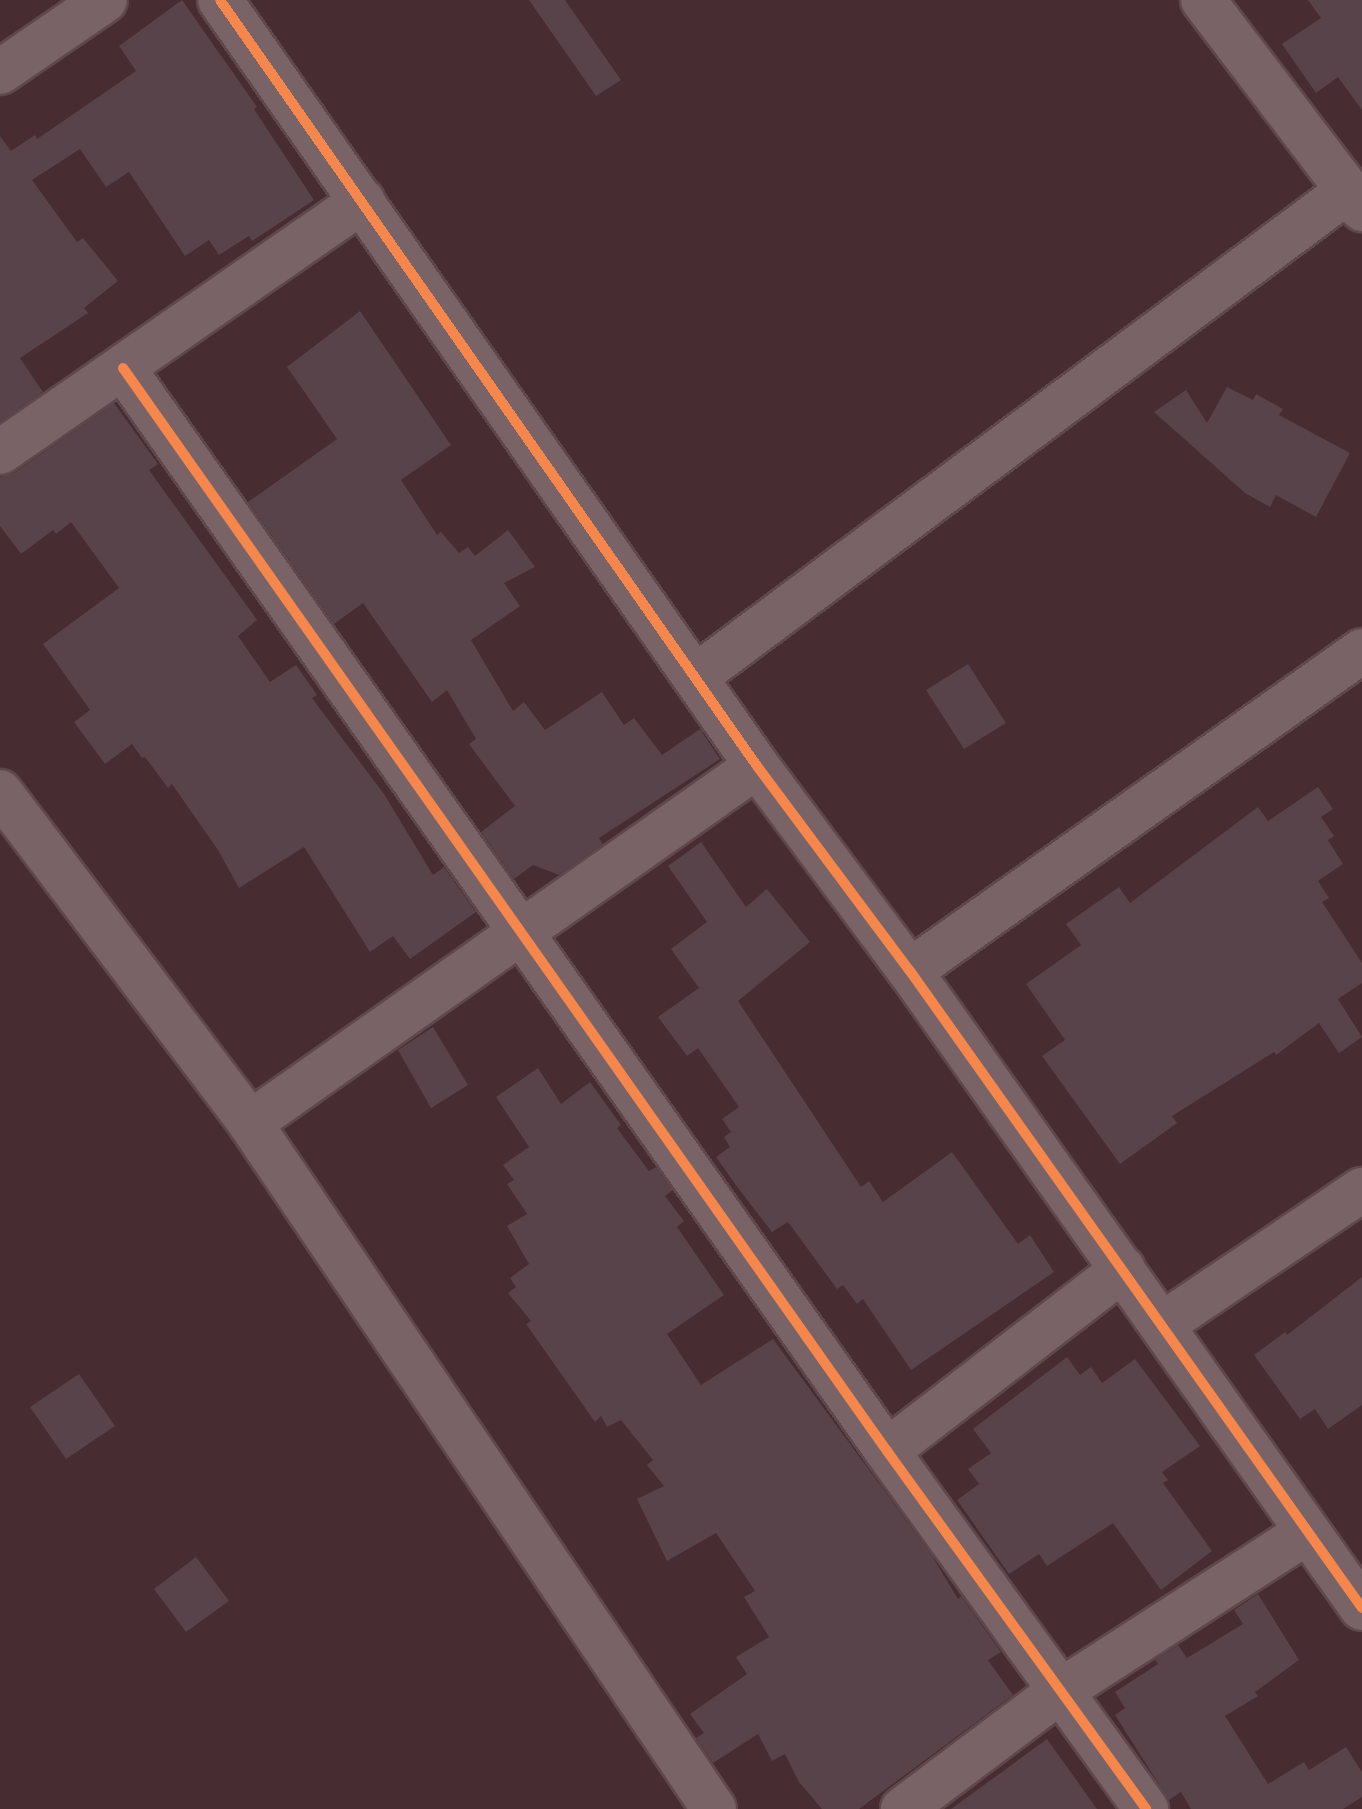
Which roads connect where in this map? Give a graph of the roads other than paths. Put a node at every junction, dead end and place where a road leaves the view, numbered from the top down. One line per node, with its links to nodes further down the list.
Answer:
1 (105, 0): 4 (street)
2 (220, 0): 6 (street)
3 (1203, 0): 5 (street)
4 (0, 72)
5 (1355, 200): 10 (street)
6 (362, 201): 7 (street); 10 (street)
7 (123, 368): 8 (street); 13 (street)
8 (0, 452)
9 (1362, 651): 14 (street)
10 (695, 677): 11 (street)
11 (757, 766): 13 (street); 14 (street)
12 (0, 792): 15 (street)
13 (522, 933): 15 (street); 19 (street)
14 (910, 971): 17 (street)
15 (250, 1123): 23 (street)
16 (1362, 1190): 18 (street)
17 (1123, 1269): 18 (street); 19 (street)
18 (1163, 1324): 20 (street)
19 (887, 1451): 22 (street)
20 (1307, 1532): 21 (street); 22 (street)
21 (1362, 1608)
22 (1059, 1692): 24 (street); 25 (street)
23 (714, 1809)
24 (903, 1809)
25 (1146, 1809)

